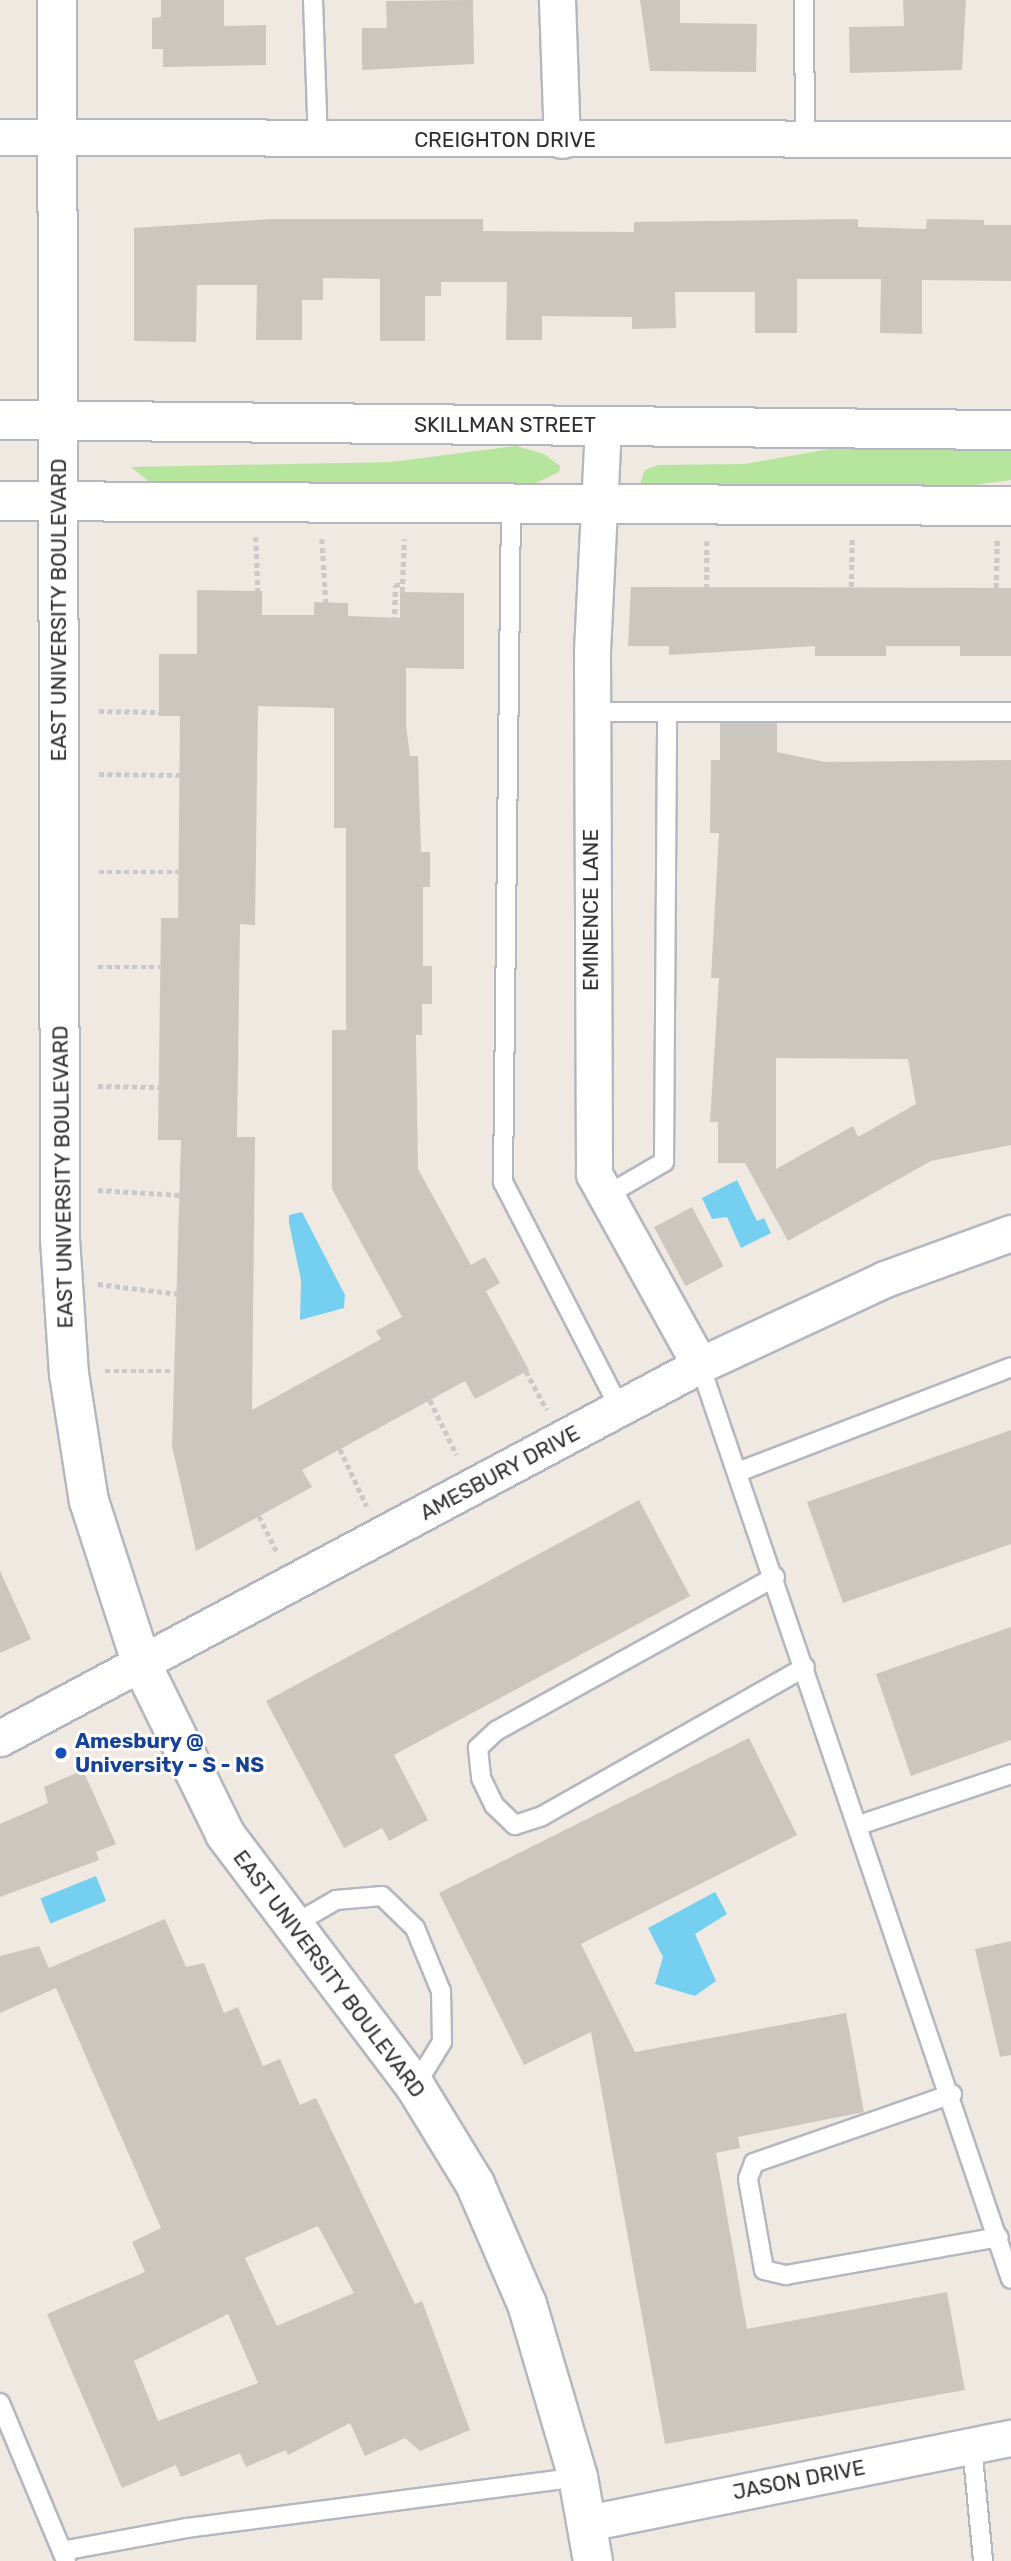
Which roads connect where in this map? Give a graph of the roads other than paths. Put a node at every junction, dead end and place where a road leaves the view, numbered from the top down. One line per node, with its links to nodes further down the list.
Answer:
1 (57, 0): 6 (street, EAST UNIVERSITY BOULEVARD)
2 (313, 0): 8 (lane)
3 (557, 0): 9 (street)
4 (804, 0): 10 (lane)
5 (0, 137): 6 (street, CREIGHTON DRIVE)
6 (57, 139): 8 (street, CREIGHTON DRIVE); 12 (street, EAST UNIVERSITY BOULEVARD)
7 (1011, 139): 10 (street, CREIGHTON DRIVE)
8 (318, 140): 9 (street, CREIGHTON DRIVE)
9 (562, 140): 10 (street, CREIGHTON DRIVE)
10 (805, 140)
11 (0, 420): 12 (street, SKILLMAN STREET)
12 (57, 422): 13 (street, SKILLMAN STREET); 16 (street, EAST UNIVERSITY BOULEVARD)
13 (603, 426): 14 (street, SKILLMAN STREET); 18 (street, EMINENCE LANE)
14 (1011, 430)
15 (0, 501): 16 (street)
16 (59, 504): 17 (street); 30 (street, EAST UNIVERSITY BOULEVARD)
17 (511, 506): 18 (street); 27 (lane)
18 (598, 506): 19 (street); 20 (street, EMINENCE LANE)
19 (1004, 517)
20 (592, 712): 21 (lane); 23 (street, EMINENCE LANE)
21 (667, 712): 22 (lane); 23 (lane)
22 (1011, 712)
23 (607, 1195): 25 (street, EMINENCE LANE)
24 (1011, 1233): 25 (street, AMESBURY DRIVE)
25 (700, 1365): 27 (street, AMESBURY DRIVE); 28 (lane)
26 (1011, 1367): 28 (lane)
27 (620, 1409): 30 (street, AMESBURY DRIVE)
28 (738, 1472): 29 (lane)
29 (775, 1577): 31 (lane); 31 (lane)
30 (142, 1665): 32 (street, AMESBURY DRIVE); 35 (street, EAST UNIVERSITY BOULEVARD)
31 (805, 1667): 34 (lane)
32 (0, 1738)
33 (1011, 1774): 34 (lane)
34 (859, 1825): 37 (lane)
35 (290, 1927): 36 (street, EAST UNIVERSITY BOULEVARD); 36 (lane)
36 (415, 2086): 43 (street, EAST UNIVERSITY BOULEVARD)
37 (952, 2094): 38 (lane); 38 (lane)
38 (999, 2237): 39 (lane)
39 (1011, 2279)
40 (0, 2403): 45 (lane)
41 (1011, 2438): 42 (street, JASON DRIVE)
42 (972, 2446): 44 (street, JASON DRIVE); 47 (lane)
43 (578, 2477): 44 (street, EAST UNIVERSITY BOULEVARD); 45 (lane)
44 (588, 2523): 46 (street, EAST UNIVERSITY BOULEVARD)
45 (64, 2556)
46 (593, 2561)
47 (983, 2561)

